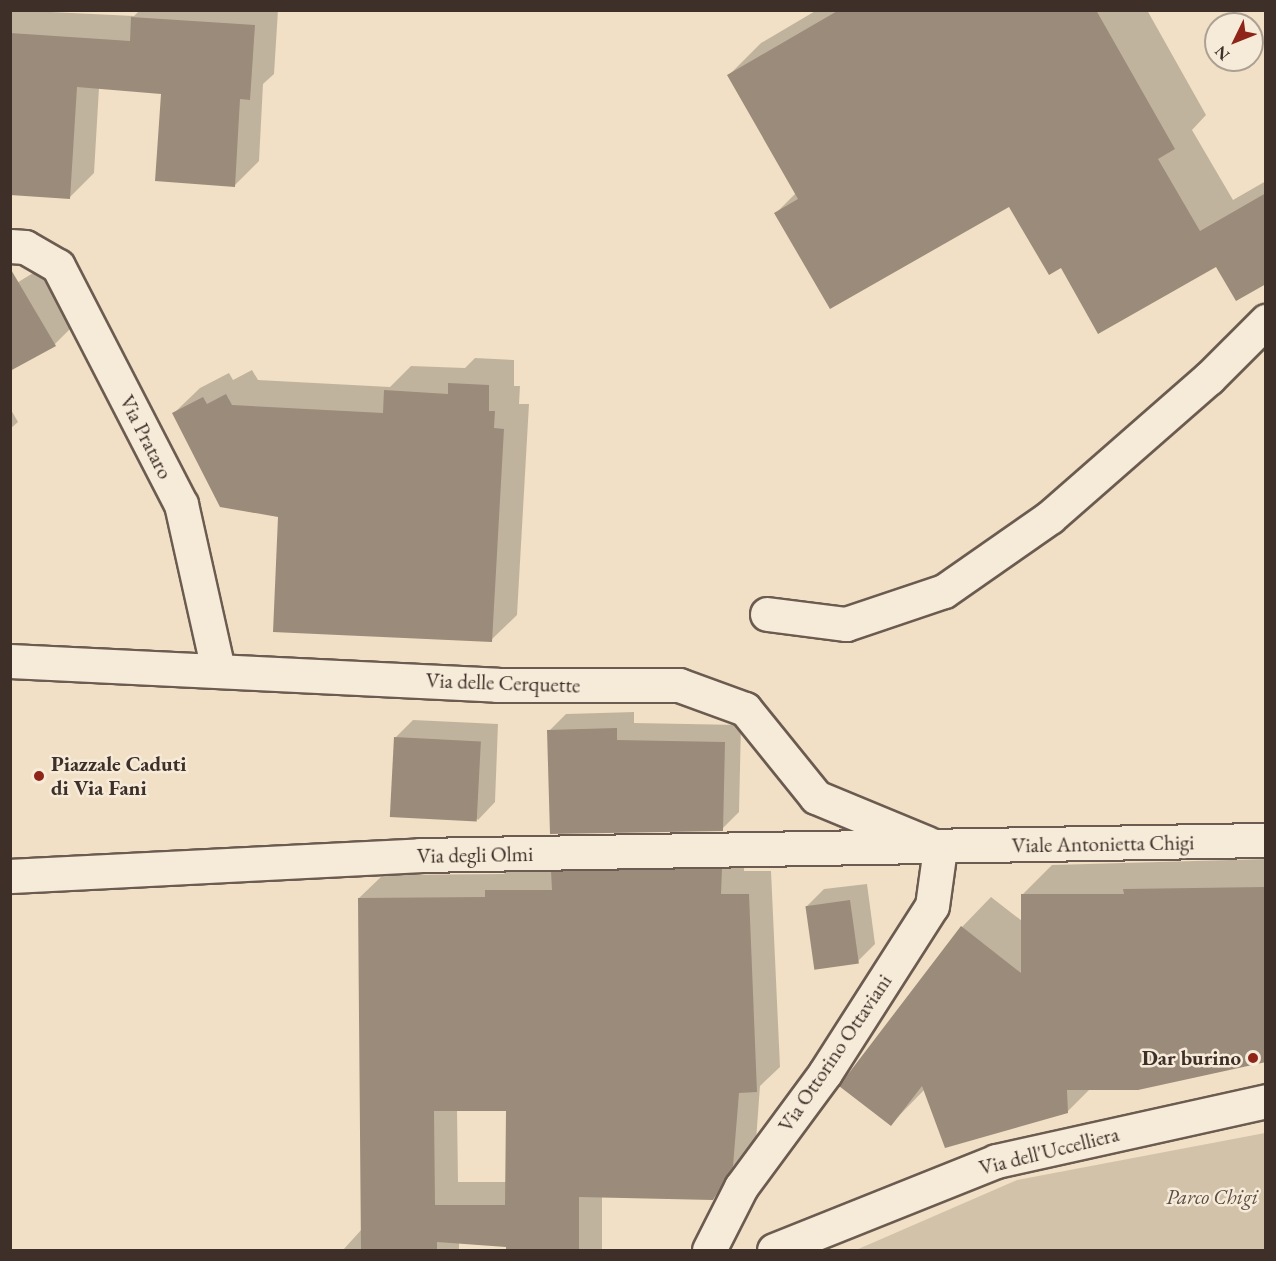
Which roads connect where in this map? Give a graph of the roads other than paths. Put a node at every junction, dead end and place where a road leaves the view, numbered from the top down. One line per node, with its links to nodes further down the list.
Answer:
1 (10, 246): 5 (street, Via Prataro)
2 (1266, 321): 3 (street)
3 (767, 614)
4 (10, 661): 5 (street, Via delle Cerquette)
5 (218, 669): 7 (street, Via delle Cerquette)
6 (1266, 840): 7 (street, Viale Antonietta Chigi)
7 (940, 848): 8 (street, Via degli Olmi); 10 (street, Via Ottorino Ottaviani)
8 (10, 876)
9 (1266, 1101): 11 (street, Via dell'Uccelliera)
10 (709, 1251)
11 (774, 1251)

